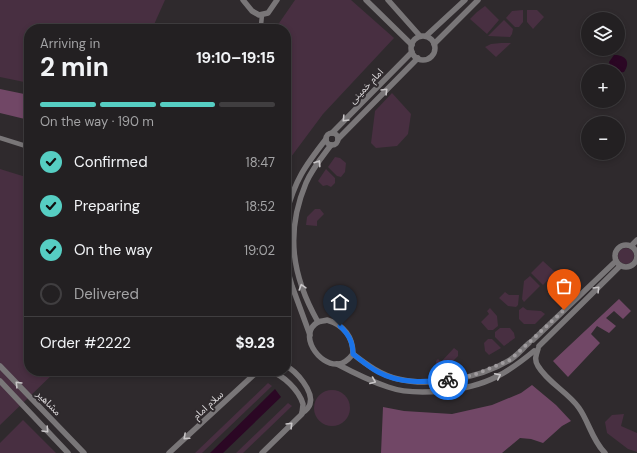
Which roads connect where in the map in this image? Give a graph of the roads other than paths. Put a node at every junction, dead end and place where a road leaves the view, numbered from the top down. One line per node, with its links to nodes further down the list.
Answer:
1 (243, 0): 7 (street)
2 (278, 0): 7 (street)
3 (366, 0): 11 (street)
4 (388, 0): 9 (street)
5 (465, 0): 9 (street)
6 (478, 0): 10 (street)
7 (262, 15): 8 (street)
8 (261, 24)
9 (423, 36): 10 (street); 11 (street)
10 (434, 44): 12 (street)
11 (412, 48): 12 (street); 13 (street, امام خمینی, one-way to 13)
12 (418, 58): 16 (street, امام خمینی, one-way to 12)
13 (332, 133): 15 (street); 16 (street)
14 (0, 138): 17 (street)
15 (326, 139): 18 (street); 19 (street)
16 (338, 139): 18 (street)
17 (24, 145)
18 (331, 145): 25 (street, one-way to 18)
19 (291, 196)
20 (637, 240): 21 (street)
21 (631, 246): 22 (street); 23 (street)
22 (637, 255): 23 (street)
23 (618, 263): 27 (street); 28 (street, one-way to 23)
24 (291, 282): 26 (street)
25 (318, 322): 26 (street); 29 (street)
26 (310, 335): 30 (street)
27 (531, 341): 28 (street); 28 (street); 29 (street)
28 (537, 349): 30 (street, one-way to 28); 43 (street)
29 (353, 354): 30 (street)
30 (337, 364)
31 (0, 366): 37 (street, مشاهیر, one-way to 31)
32 (291, 370): 36 (street)
33 (253, 376): 41 (street, سلام امام, one-way to 41)
34 (281, 376): 36 (street)
35 (0, 381): 38 (street, مشاهیر, one-way to 38)
36 (302, 414): 42 (street, one-way to 36)
37 (68, 437): 38 (street); 40 (street, مشاهیر)
38 (60, 445): 39 (street, مشاهیر)
39 (68, 453)
40 (84, 453)
41 (169, 453)
42 (262, 453)
43 (605, 453)

